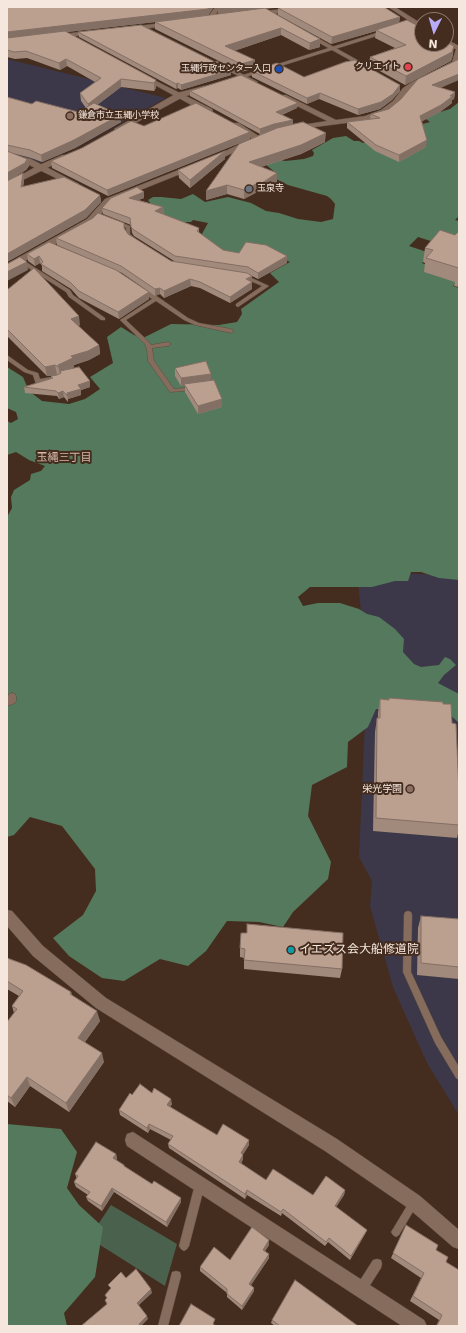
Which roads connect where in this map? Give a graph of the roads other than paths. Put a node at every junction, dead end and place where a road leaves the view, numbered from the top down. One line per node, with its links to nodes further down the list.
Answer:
1 (218, 7): 7 (street)
2 (313, 7): 4 (street)
3 (391, 7): 10 (street)
4 (267, 13): 5 (street); 9 (street)
5 (252, 14)
6 (222, 18): 7 (street)
7 (214, 19): 8 (street)
8 (206, 20)
9 (280, 20)
10 (414, 21)
11 (175, 23): 13 (street)
12 (414, 25): 21 (street)
13 (144, 27): 14 (street); 17 (street)
14 (121, 30)
15 (300, 30): 21 (street)
16 (106, 31): 18 (street)
17 (158, 34)
18 (67, 36): 19 (street); 20 (street)
19 (52, 37)
20 (81, 43)
21 (333, 48): 24 (street); 26 (street)
22 (459, 49): 30 (street)
23 (207, 59): 26 (street)
24 (373, 71)
25 (137, 73): 29 (street)
26 (242, 76): 27 (street); 29 (street)
27 (263, 87)
28 (277, 94): 30 (street)
29 (180, 96): 32 (street); 40 (street)
30 (334, 122): 31 (street)
31 (287, 130)
32 (113, 132)
33 (72, 154): 35 (street)
34 (7, 155): 35 (street)
35 (40, 168): 36 (street); 37 (street)
36 (7, 186)
37 (84, 189)
38 (108, 219): 39 (lane)
39 (137, 242)
40 (21, 261): 41 (street); 46 (lane)
41 (7, 268)
42 (234, 275): 45 (lane)
43 (137, 286): 44 (lane)
44 (156, 298): 47 (lane); 49 (lane)
45 (238, 305)
46 (103, 319)
47 (231, 331)
48 (168, 344): 49 (lane)
49 (149, 347): 52 (lane)
50 (7, 357): 51 (lane)
51 (57, 378)
52 (197, 388)
53 (12, 696): 54 (lane)
54 (7, 703)
55 (408, 915): 57 (lane)
56 (7, 916): 60 (street)
57 (459, 1075)
58 (133, 1140): 59 (street)
59 (200, 1184): 63 (lane); 66 (street)
60 (414, 1202): 61 (lane); 62 (street)
61 (396, 1232)
62 (459, 1241)
63 (184, 1246)
64 (377, 1264): 66 (lane)
65 (176, 1276): 67 (lane)
66 (361, 1289): 68 (street)
67 (164, 1326)
68 (418, 1326)

